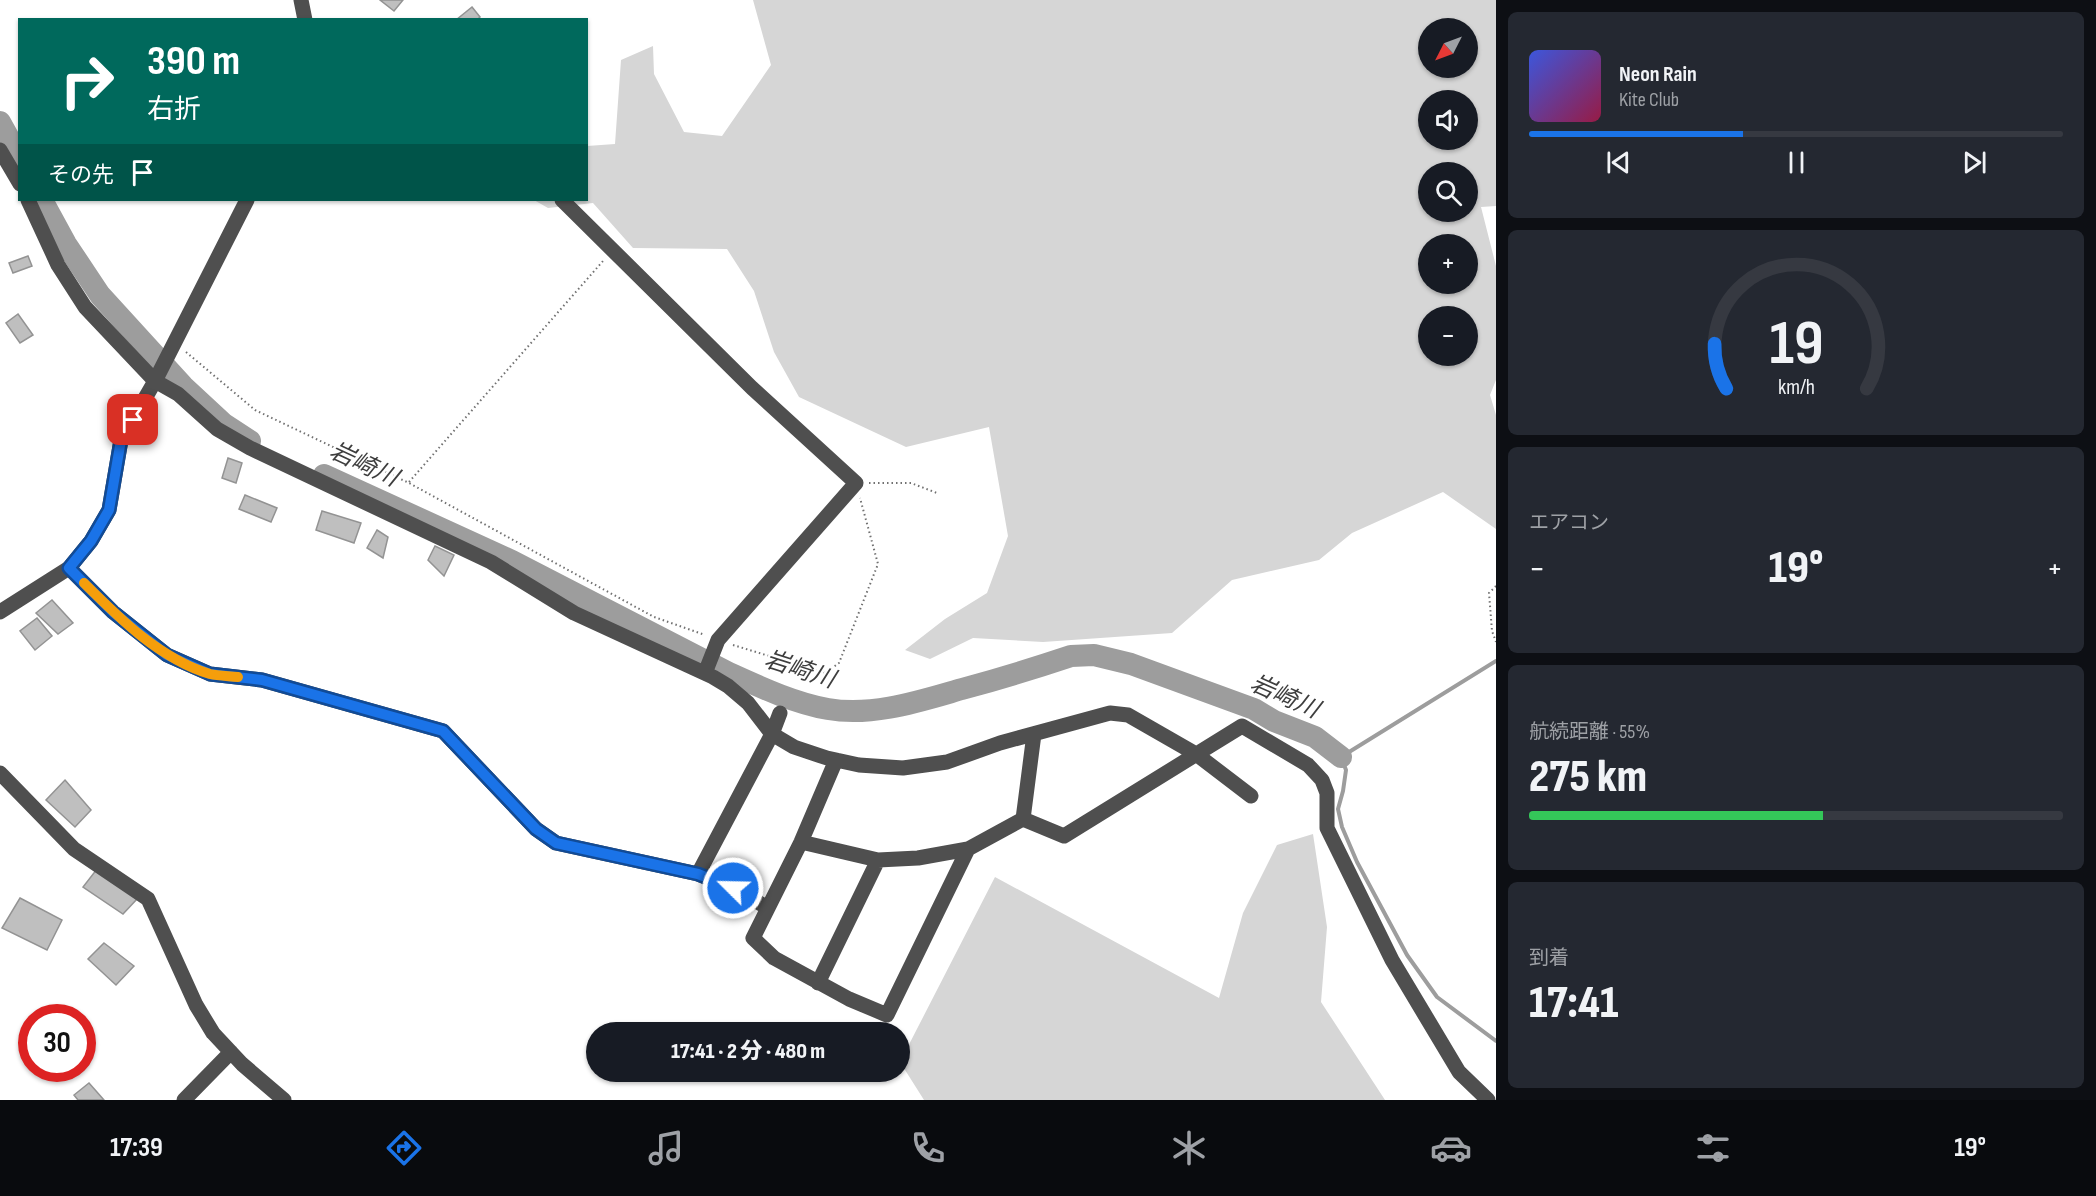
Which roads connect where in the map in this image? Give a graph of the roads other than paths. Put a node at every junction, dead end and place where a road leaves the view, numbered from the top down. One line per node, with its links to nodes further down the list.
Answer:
1 (301, 0): 2 (street)
2 (304, 18)
3 (0, 150): 4 (street)
4 (18, 181)
5 (28, 201): 8 (street)
6 (246, 201): 8 (street)
7 (563, 201): 11 (street)
8 (157, 378): 9 (street); 11 (street)
9 (69, 568): 10 (street); 23 (street)
10 (0, 612)
11 (705, 673): 13 (street)
12 (780, 713): 13 (street)
13 (772, 734): 16 (street); 23 (street)
14 (1034, 734): 15 (street); 16 (street); 19 (street)
15 (1196, 754): 18 (street); 19 (street); 29 (street)
16 (836, 760): 20 (street)
17 (0, 773): 26 (street)
18 (1251, 796)
19 (1023, 819): 21 (street)
20 (801, 842): 22 (street); 24 (street)
21 (968, 849): 22 (street); 25 (street)
22 (878, 860): 25 (street)
23 (698, 874): 24 (street)
24 (768, 908): 25 (street)
25 (818, 982)
26 (231, 1052): 27 (street); 28 (street)
27 (184, 1100)
28 (284, 1100)
29 (1488, 1100)

